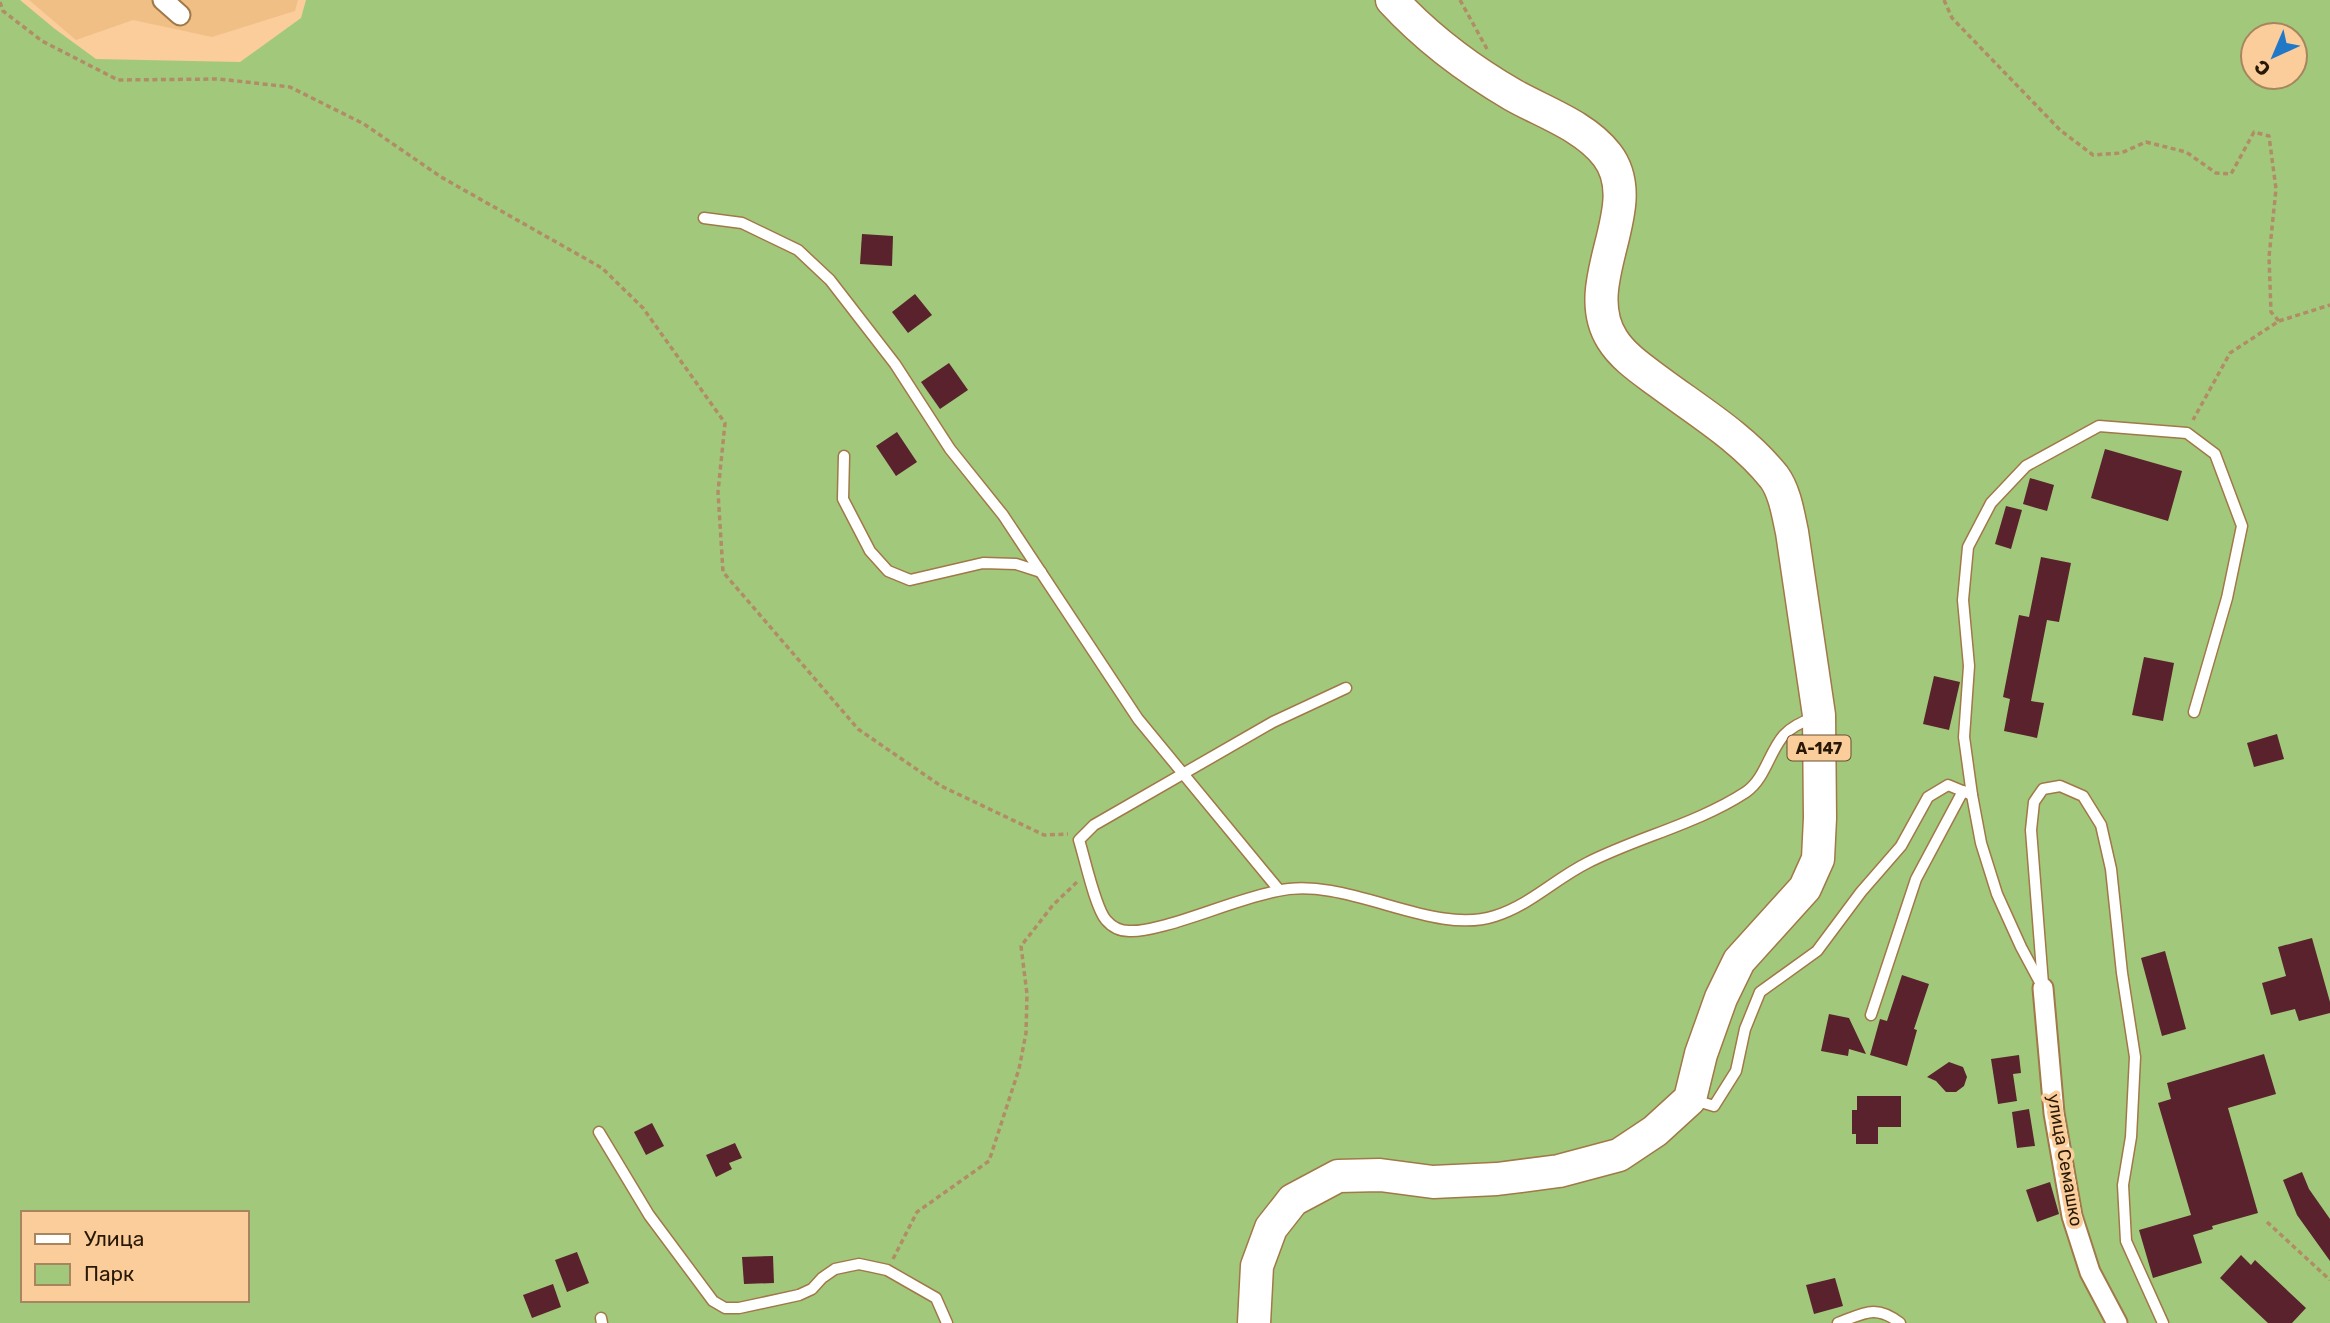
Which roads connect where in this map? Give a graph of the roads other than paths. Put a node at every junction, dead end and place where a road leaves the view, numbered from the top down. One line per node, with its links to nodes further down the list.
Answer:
1 (163, 0): 3 (street)
2 (1392, 0): 9 (highway, А-147)
3 (180, 15)
4 (704, 218): 6 (lane)
5 (844, 456): 6 (lane)
6 (1041, 572): 10 (lane)
7 (1346, 688): 10 (lane)
8 (2194, 712): 11 (lane)
9 (1819, 715): 12 (lane); 15 (highway, А-147)
10 (1184, 775): 12 (lane); 12 (lane)
11 (1967, 793): 13 (lane); 14 (lane); 15 (lane)
12 (1279, 890)
13 (2043, 988): 21 (street, улица Семашко); 22 (lane)
14 (1871, 1015)
15 (1690, 1099): 18 (highway)
16 (599, 1132): 17 (lane)
17 (947, 1323)
18 (1254, 1323)
19 (1838, 1323): 20 (lane)
20 (1900, 1323)
21 (2117, 1323)
22 (2163, 1323)

